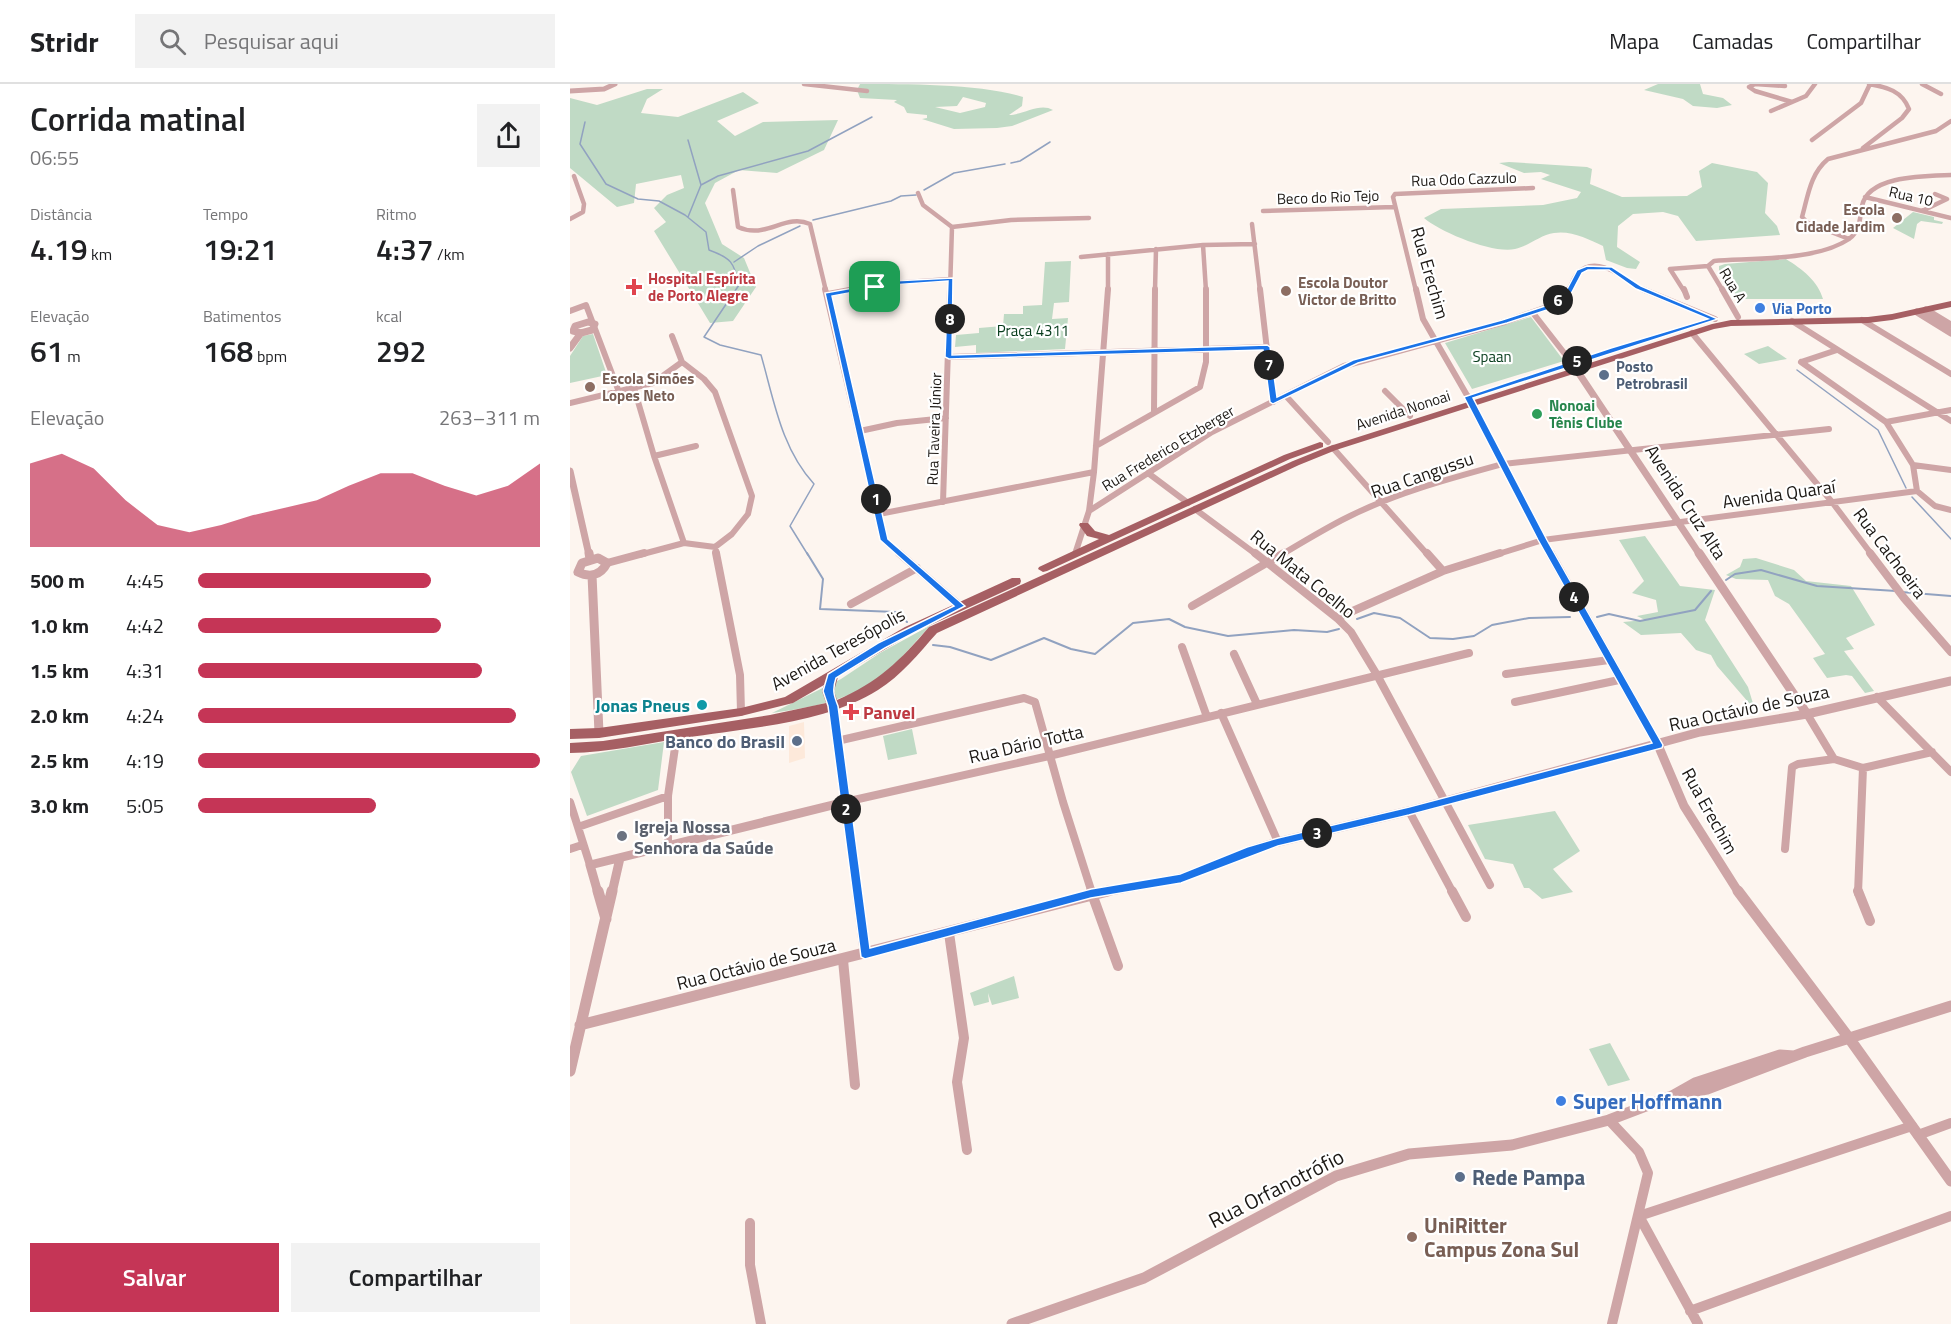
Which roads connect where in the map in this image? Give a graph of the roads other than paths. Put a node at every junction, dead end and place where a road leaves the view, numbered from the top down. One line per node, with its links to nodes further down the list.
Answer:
1 (615, 84): 8 (street)
2 (804, 84): 9 (street)
3 (1815, 84): 11 (street)
4 (1869, 84): 6 (street); 14 (street)
5 (1922, 84): 10 (street)
6 (1882, 85): 15 (street)
7 (1785, 86): 11 (street)
8 (570, 91)
9 (867, 91)
10 (1941, 94)
11 (1792, 102): 12 (street)
12 (1771, 111)
13 (1951, 121): 15 (street)
14 (1812, 140)
15 (1859, 151): 32 (street)
16 (574, 176): 29 (street)
17 (1951, 176): 23 (street)
18 (1533, 188): 21 (street, Rua Odo Cazzulo)
19 (733, 190): 40 (street)
20 (918, 193): 31 (street)
21 (1395, 194): 24 (street, Rua Erechim)
22 (1935, 194): 26 (street)
23 (1865, 197): 26 (street, Rua 10); 32 (street)
24 (1394, 207): 25 (street, Beco do Rio Tejo); 60 (street, Rua Erechim)
25 (1263, 211)
26 (1922, 211): 28 (street, Rua 10)
27 (1089, 218): 31 (street)
28 (1951, 218)
29 (570, 219)
30 (1252, 225): 33 (street)
31 (952, 227): 39 (street, Rua Taveira Júnior)
32 (1849, 239): 38 (street)
33 (1255, 244): 34 (street); 61 (street)
34 (1203, 245): 35 (street); 63 (street)
35 (1156, 249): 36 (street); 64 (street)
36 (1108, 254): 37 (street); 66 (street)
37 (1081, 257)
38 (1708, 266): 44 (street); 48 (street, Rua A)
39 (951, 279): 40 (street); 67 (street, Rua Taveira Júnior)
40 (828, 294): 86 (street)
41 (1951, 298): 42 (main road, Avenida Nonoai)
42 (1936, 302): 46 (main road); 48 (main road, Avenida Nonoai)
43 (1951, 304): 46 (main road, Avenida Nonoai)
44 (1681, 305): 47 (street, Rua Frederico Etzberger); 49 (street, Rua Frederico Etzberger)
45 (570, 311): 53 (street)
46 (1921, 311): 50 (main road, Avenida Nonoai); 54 (street); 58 (street)
47 (1533, 312): 60 (street, Rua Frederico Etzberger); 69 (street, Avenida Cruz Alta)
48 (1738, 317): 49 (main road, Avenida Nonoai)
49 (1714, 319): 69 (main road, Avenida Nonoai)
50 (1862, 320): 51 (main road, Avenida Nonoai); 70 (street)
51 (1792, 321): 57 (main road, Avenida Nonoai); 65 (street)
52 (574, 323): 53 (street); 55 (street)
53 (595, 324): 56 (street); 73 (street)
54 (1951, 325)
55 (572, 331): 56 (street)
56 (581, 333): 62 (street)
57 (1692, 333): 69 (main road, Avenida Nonoai); 87 (street, Rua Cachoeira)
58 (1951, 333)
59 (672, 336): 68 (street)
60 (1435, 341): 74 (street, Rua Frederico Etzberger); 75 (street, Rua Erechim)
61 (1267, 347): 63 (street); 76 (street)
62 (570, 348)
63 (1206, 348): 64 (street); 79 (street)
64 (1153, 349): 66 (street); 79 (street)
65 (1837, 350): 80 (street); 84 (street)
66 (1102, 351): 67 (street); 90 (street)
67 (949, 357): 82 (street, Rua Taveira Júnior)
68 (682, 363): 71 (street); 112 (street)
69 (1574, 366): 75 (main road, Avenida Nonoai); 91 (street, Avenida Cruz Alta)
70 (1951, 374)
71 (634, 388): 73 (street); 92 (street)
72 (1385, 391): 81 (street)
73 (619, 392): 77 (street)
74 (1286, 396): 76 (street, Rua Frederico Etzberger); 88 (street)
75 (1470, 400): 81 (main road, Avenida Nonoai); 88 (main road, Avenida Nonoai); 93 (street, Rua Erechim)
76 (1273, 402): 98 (street, Rua Frederico Etzberger)
77 (570, 403)
78 (1951, 410): 80 (street)
79 (1154, 411): 90 (street)
80 (1940, 414): 83 (street); 84 (street)
81 (1410, 416): 88 (main road, Avenida Nonoai)
82 (946, 418): 86 (street); 101 (street, Rua Taveira Júnior)
83 (1951, 421)
84 (1886, 422): 94 (street)
85 (1828, 429): 87 (street, Rua Cangussu)
86 (860, 431): 106 (street)
87 (1777, 434): 91 (street, Rua Cangussu); 100 (street, Rua Cachoeira)
88 (1331, 445): 102 (street); 103 (main road, Avenida Nonoai)
89 (696, 446): 92 (street)
90 (1096, 446): 97 (street)
91 (1633, 451): 93 (street, Rua Cangussu); 107 (street, Avenida Cruz Alta)
92 (654, 456): 111 (street)
93 (1503, 465): 102 (street, Rua Cangussu); 110 (street, Rua Erechim)
94 (1912, 465): 95 (street); 99 (street)
95 (1951, 470)
96 (570, 471): 114 (street)
97 (1094, 472): 101 (street); 105 (street)
98 (1148, 473): 103 (street, Rua Mata Coelho); 105 (street, Rua Frederico Etzberger)
99 (1917, 491): 100 (street, Avenida Quaraí); 104 (street)
100 (1832, 501): 107 (street, Avenida Quaraí); 128 (street, Rua Cachoeira)
101 (943, 502): 106 (street)
102 (1381, 503): 116 (street, Rua Cangussu); 118 (street)
103 (1192, 506): 109 (main road, Avenida Nonoai); 116 (street, Rua Mata Coelho); 119 (main road, Avenida Nonoai)
104 (1950, 510)
105 (1089, 511): 108 (street)
106 (879, 514): 117 (street)
107 (1680, 523): 110 (street, Avenida Quaraí); 144 (street, Avenida Cruz Alta)
108 (1082, 529): 109 (main road); 113 (street)
109 (1110, 538): 113 (main road, Avenida Nonoai)
110 (1543, 540): 118 (street, Avenida Quaraí); 131 (street, Rua Erechim)
111 (684, 543): 112 (street); 115 (street)
112 (715, 547): 142 (street)
113 (1070, 557): 119 (main road); 123 (main road, Avenida Teresópolis)
114 (590, 559): 115 (street); 120 (street)
115 (607, 563): 121 (street)
116 (1268, 563): 124 (street, Rua Cangussu); 125 (street, Rua Mata Coelho)
117 (917, 568): 122 (street); 123 (street)
118 (1443, 571): 125 (street, Avenida Quaraí)
119 (1057, 572): 132 (main road, Avenida Teresópolis)
120 (574, 573): 121 (street)
121 (592, 575): 146 (street)
122 (851, 604)
123 (960, 606): 126 (main road, Avenida Teresópolis)
124 (1192, 606)
125 (1337, 618): 134 (street, Rua Mata Coelho)
126 (881, 646): 132 (main road); 135 (main road, Avenida Teresópolis)
127 (1182, 647): 145 (street)
128 (1951, 652)
129 (1469, 653): 134 (street, Rua Dário Totta)
130 (1234, 654): 140 (street)
131 (1609, 660): 133 (street); 136 (street, Rua Erechim)
132 (906, 661): 141 (main road, Avenida Teresópolis)
133 (1506, 674)
134 (1377, 675): 140 (street, Rua Dário Totta); 160 (street, Rua Mata Coelho)
135 (832, 676): 141 (main road); 142 (main road, Avenida Teresópolis)
136 (1620, 680): 139 (street); 150 (street, Rua Erechim)
137 (1951, 681): 138 (street, Rua Octávio de Souza)
138 (1877, 697): 144 (street, Rua Octávio de Souza); 152 (street)
139 (1515, 702)
140 (1257, 704): 143 (street, Rua Dário Totta)
141 (833, 706): 148 (main road, Avenida Teresópolis); 149 (street)
142 (741, 712): 146 (main road, Avenida Teresópolis)
143 (1221, 713): 145 (street, Rua Dário Totta); 163 (street)
144 (1807, 714): 150 (street, Rua Octávio de Souza); 154 (street)
145 (1207, 717): 153 (street, Rua Dário Totta)
146 (599, 733): 147 (main road, Avenida Teresópolis)
147 (570, 734)
148 (676, 734): 151 (main road, Avenida Teresópolis); 157 (street)
149 (837, 741): 153 (street); 159 (street)
150 (1658, 745): 160 (street, Rua Octávio de Souza); 181 (street, Rua Erechim)
151 (570, 748)
152 (1932, 752): 155 (street); 156 (street)
153 (1049, 756): 159 (street, Rua Dário Totta); 171 (street)
154 (1834, 759): 155 (street); 167 (street)
155 (1863, 768): 174 (street)
156 (1951, 772)
157 (668, 796): 162 (street); 165 (street)
158 (570, 802): 162 (street)
159 (845, 802): 165 (street, Rua Dário Totta); 176 (street)
160 (1444, 802): 161 (street, Rua Octávio de Souza); 170 (street, Rua Mata Coelho)
161 (1409, 811): 163 (street, Rua Octávio de Souza); 172 (street)
162 (578, 827): 164 (street)
163 (1278, 842): 171 (street, Rua Octávio de Souza)
164 (582, 844): 166 (street); 169 (street)
165 (669, 847): 168 (street, Rua Dário Totta)
166 (570, 849)
167 (1785, 849)
168 (620, 858): 169 (street, Rua Dário Totta); 173 (street)
169 (590, 865): 173 (street)
170 (1490, 885)
171 (1091, 894): 175 (street, Rua Octávio de Souza); 178 (street)
172 (1466, 917)
173 (606, 920): 180 (street)
174 (1870, 921)
175 (949, 933): 176 (street, Rua Octávio de Souza); 187 (street)
176 (865, 954): 177 (street, Rua Octávio de Souza)
177 (843, 960): 180 (street, Rua Octávio de Souza); 183 (street)
178 (1119, 966)
179 (1951, 1006): 181 (street, Rua Orfanotrófio)
180 (580, 1025): 182 (street)
181 (1850, 1038): 184 (street, Rua Orfanotrófio); 186 (street, Rua Erechim)
182 (570, 1071)
183 (855, 1085)
184 (1609, 1120): 189 (street); 194 (street, Rua Orfanotrófio)
185 (1951, 1124): 186 (street)
186 (1915, 1130): 188 (street, Rua Erechim); 189 (street)
187 (967, 1150)
188 (1951, 1181)
189 (1639, 1216): 192 (street); 195 (street)
190 (1951, 1216): 192 (street)
191 (750, 1223): 193 (street)
192 (1690, 1311): 196 (street)
193 (761, 1324)
194 (1012, 1324)
195 (1612, 1324)
196 (1698, 1324)

